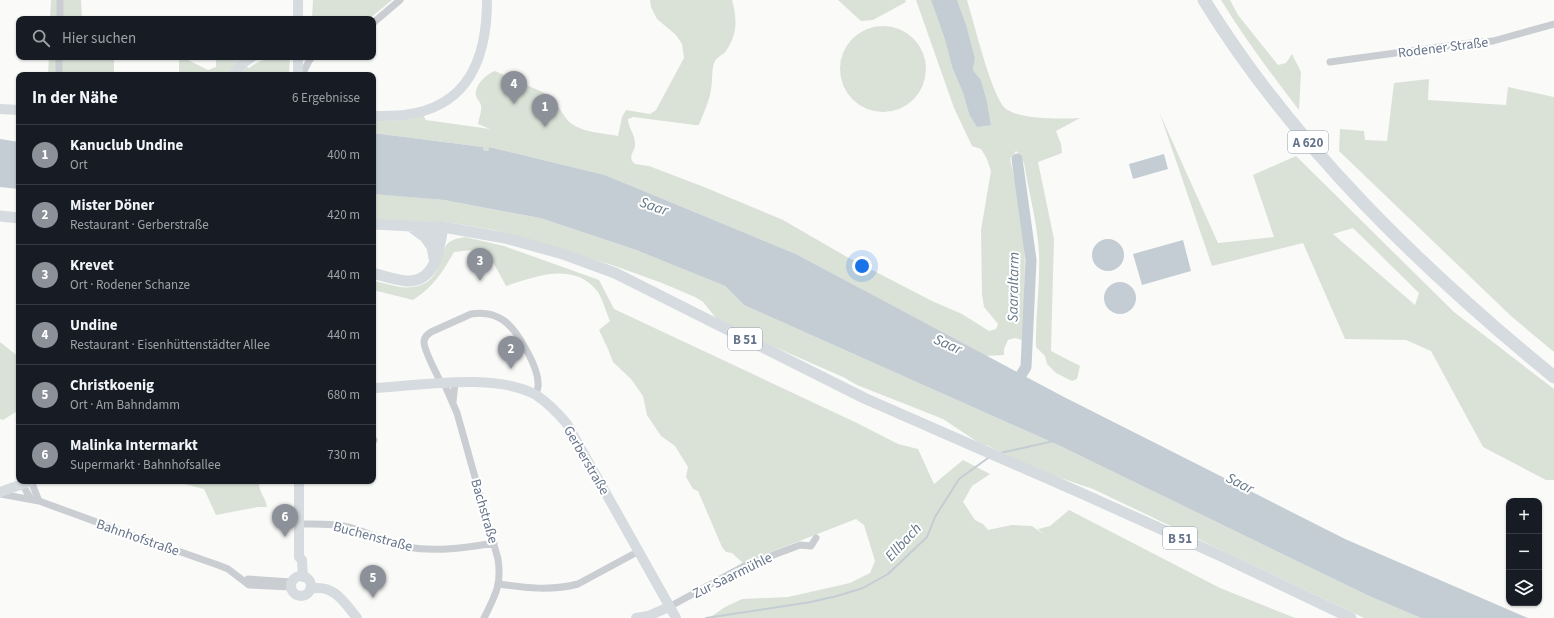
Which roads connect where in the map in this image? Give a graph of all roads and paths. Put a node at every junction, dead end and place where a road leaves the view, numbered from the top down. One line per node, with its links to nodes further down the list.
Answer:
1 (60, 0): 9 (street)
2 (298, 0): 10 (street)
3 (303, 0): 11 (street)
4 (400, 0): 8 (street)
5 (487, 0): 27 (street)
6 (1204, 0): 37 (highway, A 620)
7 (1213, 0): 36 (highway, A 620)
8 (391, 3): 12 (street)
9 (60, 16)
10 (299, 16)
11 (299, 16)
12 (376, 20)
13 (1554, 24): 19 (street, Rodener Straße)
14 (59, 60): 20 (street)
15 (248, 60): 21 (street)
16 (298, 60): 22 (street)
17 (304, 60): 23 (street)
18 (310, 60): 24 (street)
19 (1330, 62)
20 (59, 72)
21 (235, 72)
22 (301, 72)
23 (302, 72)
24 (303, 72)
25 (0, 108): 26 (street)
26 (16, 110)
27 (376, 116)
28 (0, 216): 29 (main road)
29 (16, 218)
30 (376, 224): 31 (main road, B 51)
31 (410, 226): 32 (main road, B 51); 33 (main road)
32 (438, 227): 33 (main road); 34 (main road); 63 (main road, B 51)
33 (432, 247): 34 (main road)
34 (434, 264): 35 (main road)
35 (376, 274)
36 (1554, 367)
37 (1554, 377)
38 (376, 382): 41 (street)
39 (443, 383): 40 (street, Gerberstraße); 41 (street, Gerberstraße); 43 (street, Bachstraße); 44 (street, Bachstraße)
40 (455, 383): 43 (street, Gerberstraße); 44 (street, Bachstraße)
41 (404, 385): 42 (street)
42 (376, 388)
43 (535, 395): 55 (street, Gerberstraße)
44 (453, 402): 54 (street, Bachstraße)
45 (23, 484): 49 (street, Bahnhofstraße)
46 (28, 484): 50 (street)
47 (29, 484): 51 (street)
48 (299, 484): 52 (street)
49 (0, 493): 50 (street, Bahnhofstraße)
50 (31, 499): 51 (street, Bahnhofstraße)
51 (39, 501): 56 (street, Bahnhofstraße)
52 (300, 524): 54 (street, Buchenstraße); 56 (street)
53 (816, 538): 58 (street, Zur Saarmühle)
54 (494, 543): 57 (street, Bachstraße)
55 (638, 551): 57 (street); 58 (street, Gerberstraße)
56 (300, 582): 60 (street)
57 (499, 584): 61 (street, Bachstraße)
58 (667, 603): 59 (street); 62 (street, Gerberstraße)
59 (638, 617)
60 (357, 618)
61 (484, 618)
62 (676, 618)
63 (1351, 618)

